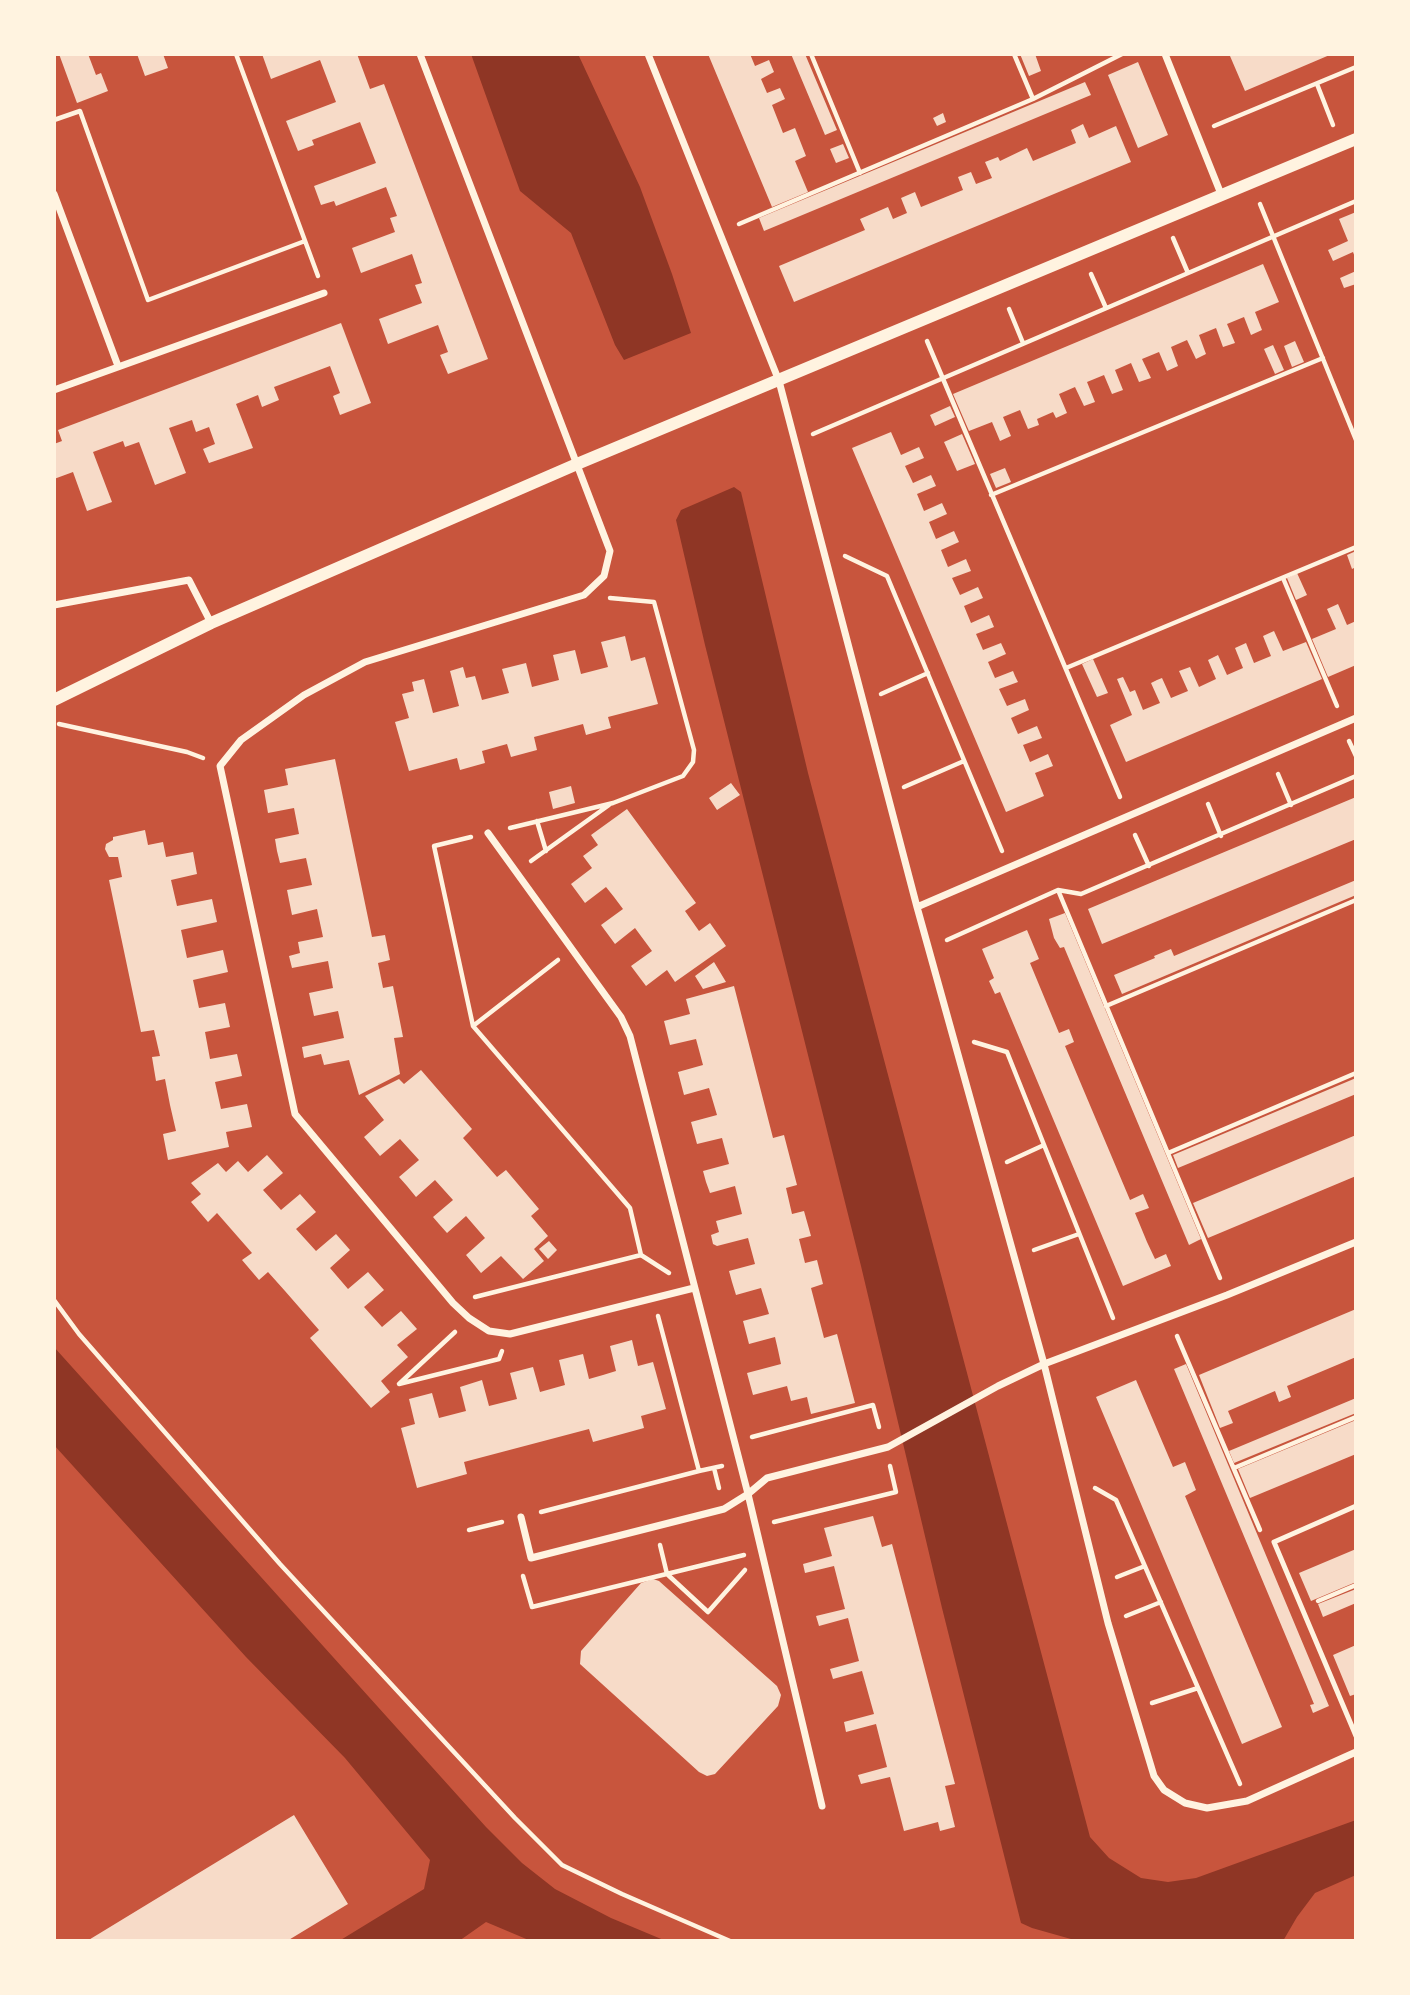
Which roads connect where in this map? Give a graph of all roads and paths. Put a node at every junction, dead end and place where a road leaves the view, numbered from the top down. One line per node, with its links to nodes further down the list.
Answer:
1 (236, 54): 23 (path)
2 (420, 54): 38 (street)
3 (649, 54): 21 (street)
4 (811, 54): 15 (path)
5 (1014, 54): 10 (path)
6 (1122, 54): 10 (path)
7 (1165, 54): 12 (street)
8 (1356, 67): 9 (path)
9 (1317, 84): 12 (path); 14 (path)
10 (1033, 99): 15 (path)
11 (54, 120): 23 (path)
12 (1197, 134): 18 (street)
13 (1356, 139): 14 (street)
14 (1341, 146): 16 (street)
15 (860, 173): 21 (path)
16 (1252, 183): 18 (street); 22 (path)
17 (54, 194): 32 (street)
18 (1221, 194): 20 (street)
19 (1356, 201): 22 (path)
20 (1165, 219): 24 (street); 25 (path)
21 (719, 232): 34 (street)
22 (1273, 236): 25 (path); 31 (path)
23 (305, 242): 27 (path)
24 (1083, 254): 26 (street); 28 (path)
25 (1188, 273): 28 (path)
26 (1000, 289): 29 (street); 30 (path)
27 (324, 293): 32 (street)
28 (1106, 308): 30 (path)
29 (919, 323): 33 (path); 34 (street)
30 (1023, 344): 33 (path)
31 (1323, 358): 36 (path); 39 (path)
32 (118, 366): 35 (street)
33 (942, 379): 37 (path); 39 (path)
34 (779, 381): 37 (street); 38 (street)
35 (54, 390)
36 (1356, 440)
37 (794, 442): 40 (street)
38 (577, 464): 44 (street); 54 (street)
39 (991, 495): 45 (path)
40 (822, 545): 46 (path); 48 (street)
41 (1356, 547): 42 (path)
42 (1283, 578): 45 (path); 51 (path)
43 (54, 605): 44 (street)
44 (211, 623): 47 (street)
45 (1066, 668): 60 (path)
46 (928, 673): 48 (path); 53 (path)
47 (54, 700)
48 (863, 702): 57 (street)
49 (1356, 718): 51 (street)
50 (54, 723): 54 (path)
51 (1344, 723): 52 (street)
52 (1269, 755): 56 (street); 59 (path)
53 (964, 761): 57 (path); 66 (path)
54 (220, 766): 88 (street)
55 (1356, 776): 59 (path)
56 (1200, 785): 60 (street); 63 (path)
57 (888, 795): 70 (street)
58 (613, 803): 64 (path)
59 (1291, 805): 63 (path)
60 (1128, 816): 65 (path); 66 (street)
61 (537, 821): 64 (path)
62 (488, 833): 67 (street)
63 (1221, 835): 65 (path)
64 (546, 851): 67 (path)
65 (1149, 866): 68 (path)
66 (1009, 868): 70 (street)
67 (516, 872): 72 (street)
68 (1058, 890): 71 (path); 73 (path)
69 (1356, 900): 73 (path)
70 (917, 907): 71 (street)
71 (929, 948): 75 (street)
72 (572, 949): 74 (path); 84 (street)
73 (1106, 1006): 78 (path)
74 (473, 1026)
75 (953, 1036): 77 (path); 79 (street)
76 (1356, 1073): 78 (path)
77 (1044, 1145): 79 (path); 80 (path)
78 (1168, 1153): 85 (path)
79 (990, 1170): 83 (street)
80 (1079, 1234): 83 (path); 92 (path)
81 (1356, 1242): 85 (street)
82 (641, 1255): 88 (path)
83 (1015, 1258): 93 (street)
84 (694, 1288): 86 (street); 95 (street)
85 (1227, 1295): 89 (street)
86 (653, 1298): 91 (street); 97 (path)
87 (54, 1300): 120 (path)
88 (453, 1303): 90 (street)
89 (1169, 1316): 92 (street); 96 (path)
90 (470, 1318): 91 (street); 91 (path)
91 (510, 1334)
92 (1120, 1335): 93 (street)
93 (1044, 1364): 98 (street); 99 (street)
94 (1356, 1417): 96 (path)
95 (740, 1461): 97 (path); 99 (street)
96 (1234, 1468): 104 (path)
97 (699, 1471): 101 (path)
98 (1072, 1474): 107 (path); 109 (street)
99 (748, 1493): 102 (street); 105 (street)
100 (1356, 1506): 104 (lane)
101 (521, 1517): 103 (path); 106 (street)
102 (655, 1527): 106 (street); 108 (path)
103 (469, 1530)
104 (1274, 1542): 112 (lane)
105 (762, 1551): 108 (path); 108 (path); 119 (street)
106 (531, 1558): 108 (path)
107 (1145, 1566): 109 (path); 111 (path)
108 (667, 1574)
109 (1099, 1584): 113 (street)
110 (1356, 1585): 112 (path)
111 (1161, 1602): 113 (path); 114 (path)
112 (1301, 1608): 116 (lane)
113 (1108, 1623): 115 (street)
114 (1198, 1688): 115 (path); 118 (path)
115 (1135, 1709): 118 (street)
116 (1356, 1736)
117 (1356, 1752): 118 (street)
118 (1247, 1801)
119 (822, 1806)
120 (730, 1941)

